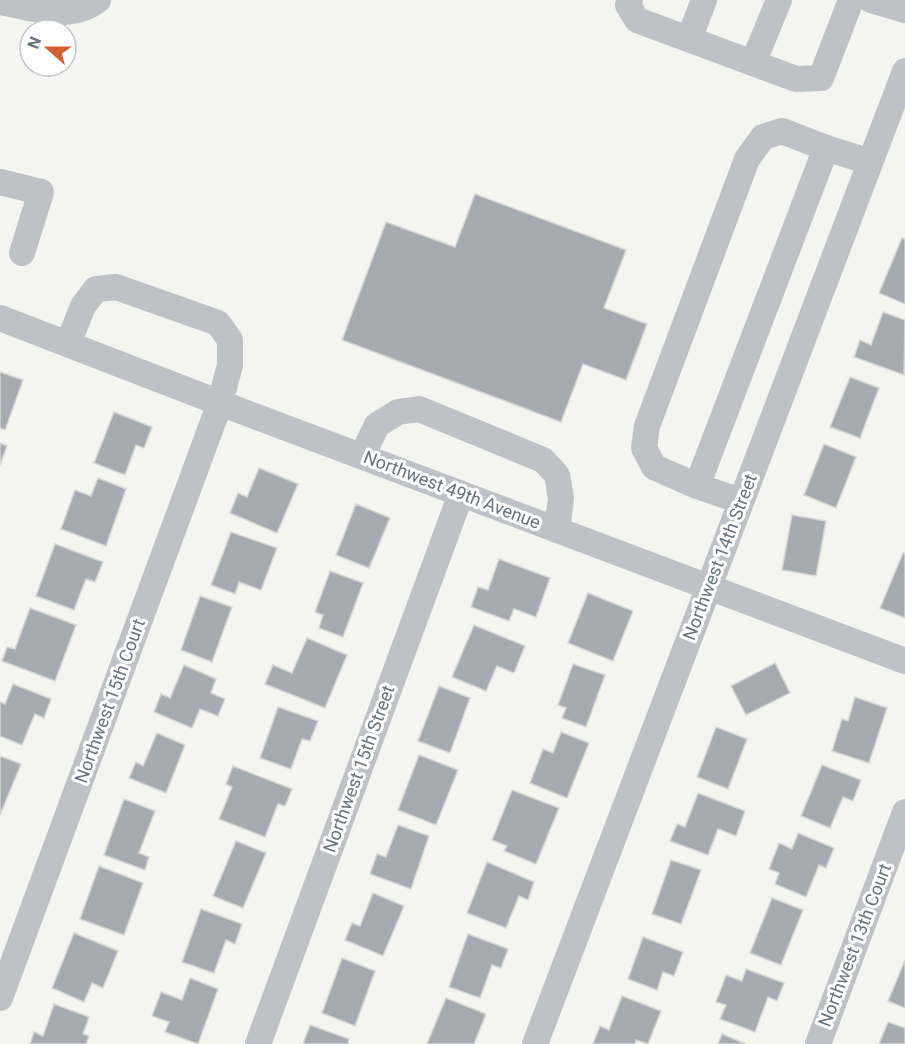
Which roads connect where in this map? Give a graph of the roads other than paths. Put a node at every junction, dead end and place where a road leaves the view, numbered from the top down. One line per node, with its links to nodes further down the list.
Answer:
1 (98, 0): 6 (street)
2 (704, 0): 9 (street)
3 (779, 0): 10 (street)
4 (852, 0): 10 (street)
5 (871, 0): 8 (street)
6 (0, 2)
7 (629, 2): 9 (street)
8 (905, 10)
9 (689, 39): 10 (street)
10 (753, 63)
11 (905, 71): 13 (street, Northwest 14th Street)
12 (826, 148): 13 (street); 20 (street); 20 (street)
13 (870, 162): 22 (street, Northwest 14th Street)
14 (0, 182): 15 (street)
15 (22, 253)
16 (0, 318): 17 (street, Northwest 49th Avenue)
17 (68, 344): 18 (street, Northwest 49th Avenue); 18 (street, Northwest 15th Court)
18 (220, 403): 19 (street, Northwest 49th Avenue); 27 (street, Northwest 15th Court)
19 (362, 456): 21 (street, Northwest 49th Avenue); 23 (street)
20 (697, 486): 22 (street)
21 (461, 494): 23 (street, Northwest 49th Avenue); 28 (street, Northwest 15th Street)
22 (741, 501): 24 (street, Northwest 14th Street)
23 (558, 530): 24 (street, Northwest 49th Avenue)
24 (709, 587): 25 (street, Northwest 49th Avenue); 29 (street, Northwest 14th Street)
25 (905, 662)
26 (905, 812): 30 (street, Northwest 13th Court)
27 (0, 998)
28 (258, 1044)
29 (535, 1044)
30 (818, 1044)

